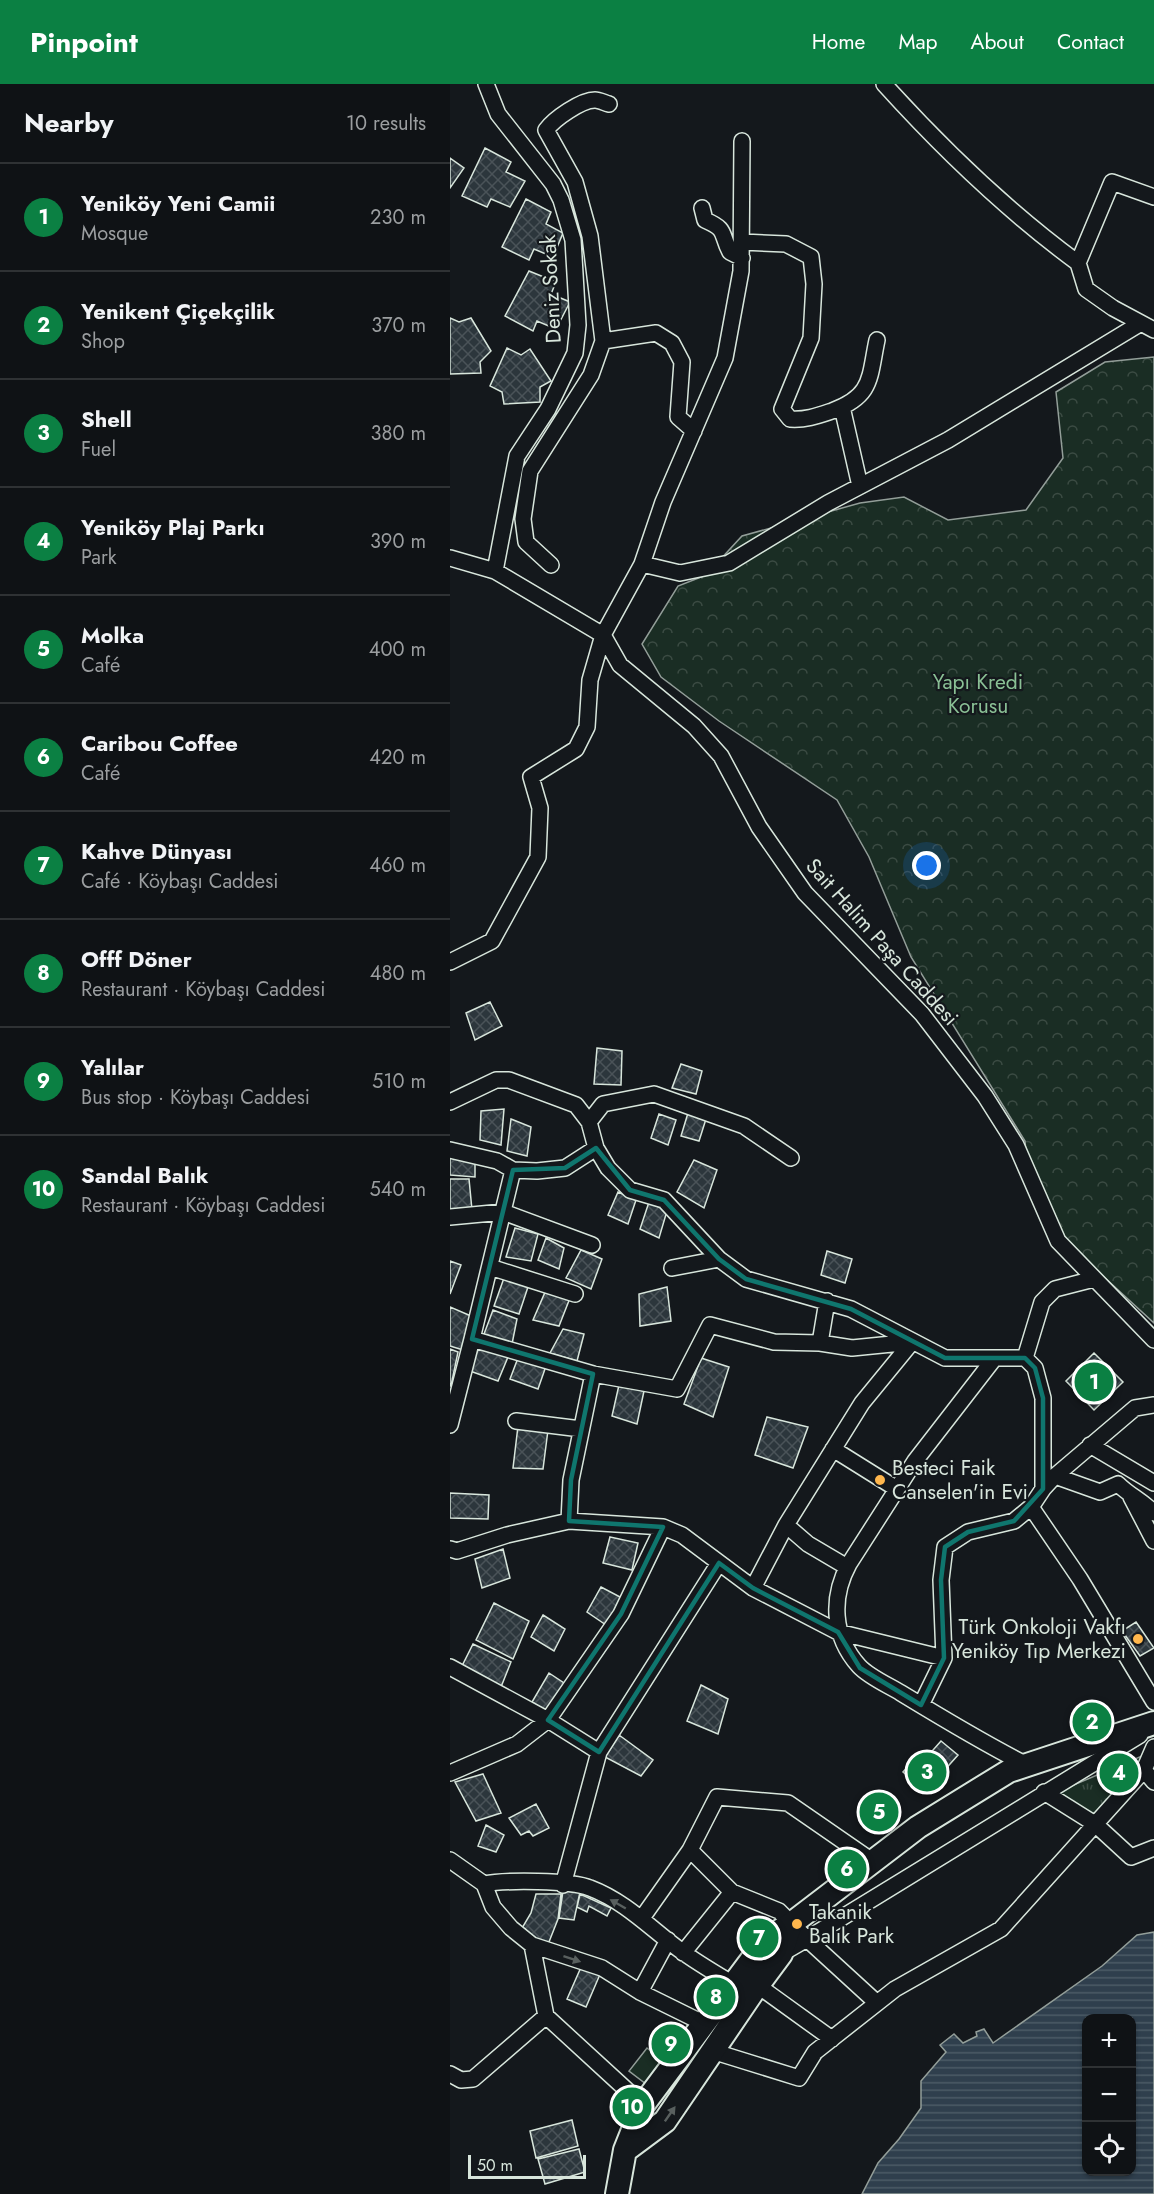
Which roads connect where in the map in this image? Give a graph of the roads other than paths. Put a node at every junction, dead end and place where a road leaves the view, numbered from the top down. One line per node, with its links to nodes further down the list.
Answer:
1 (486, 84): 19 (street, Deniz Sokak)
2 (884, 84): 9 (street)
3 (609, 104): 12 (street)
4 (742, 141): 7 (street)
5 (1154, 197): 9 (street)
6 (702, 208): 8 (street)
7 (742, 242): 8 (street); 13 (street)
8 (742, 258): 14 (street)
9 (1078, 263): 10 (street)
10 (1147, 326): 15 (street)
11 (877, 340): 13 (street)
12 (603, 341): 14 (street); 18 (street)
13 (842, 407): 15 (street)
14 (694, 430): 17 (street)
15 (860, 486): 17 (street)
16 (451, 561): 19 (street, Sait Halim Paşa Caddesi)
17 (642, 564): 20 (street)
18 (550, 565)
19 (495, 571): 20 (street, Sait Halim Paşa Caddesi)
20 (603, 635): 21 (street); 34 (street, Sait Halim Paşa Caddesi)
21 (450, 962)
22 (450, 1102): 23 (street)
23 (589, 1122): 24 (street); 26 (street)
24 (596, 1148): 27 (street); 31 (street)
25 (450, 1150): 27 (street)
26 (791, 1158)
27 (513, 1170): 28 (street)
28 (503, 1212): 29 (street); 30 (street); 32 (street)
29 (450, 1217)
30 (592, 1245)
31 (719, 1259): 33 (street); 36 (street)
32 (490, 1267): 35 (street); 37 (street)
33 (672, 1268)
34 (1094, 1279): 38 (street, Sait Halim Paşa Caddesi); 41 (street)
35 (575, 1294)
36 (827, 1301): 39 (street); 40 (street)
37 (472, 1339): 43 (street); 46 (street)
38 (1154, 1340)
39 (912, 1341): 40 (street); 42 (street); 49 (street)
40 (820, 1343): 43 (street)
41 (1025, 1358): 42 (street); 55 (street)
42 (994, 1359): 54 (street)
43 (593, 1374): 47 (street)
44 (1154, 1405): 48 (street)
45 (516, 1420): 47 (street)
46 (450, 1425)
47 (581, 1429): 59 (street)
48 (1090, 1445): 50 (street); 51 (street)
49 (833, 1449): 54 (street); 60 (street)
50 (1118, 1462): 52 (street); 53 (street)
51 (1055, 1476): 53 (street); 55 (street)
52 (1154, 1483)
53 (1119, 1484): 56 (street)
54 (897, 1489): 65 (street)
55 (1043, 1489): 57 (street)
56 (1131, 1497): 58 (street); 62 (street)
57 (1030, 1507): 68 (street); 70 (street)
58 (1154, 1513)
59 (569, 1521): 61 (street); 63 (street)
60 (786, 1525): 65 (street); 66 (street)
61 (663, 1527): 64 (street); 72 (street)
62 (1154, 1542)
63 (450, 1550)
64 (719, 1563): 66 (street); 75 (street)
65 (847, 1567): 67 (street)
66 (753, 1588): 67 (street)
67 (838, 1632): 68 (street); 71 (street)
68 (944, 1658): 71 (street)
69 (450, 1667): 72 (street)
70 (1154, 1701)
71 (921, 1705): 76 (street)
72 (548, 1720): 75 (street); 77 (street)
73 (1154, 1725): 76 (main road); 79 (street)
74 (1154, 1747): 78 (street)
75 (599, 1752): 86 (street)
76 (1025, 1764): 84 (main road)
77 (450, 1773)
78 (1149, 1776): 80 (street)
79 (1044, 1792): 80 (street); 89 (street)
80 (1095, 1824): 81 (street); 95 (street)
81 (1154, 1848)
82 (690, 1850): 84 (street); 87 (street); 88 (street)
83 (450, 1860): 85 (street)
84 (872, 1862): 89 (main road)
85 (484, 1884): 86 (street); 91 (street)
86 (563, 1885): 88 (street, one-way to 86)
87 (732, 1892): 89 (street); 92 (street)
88 (642, 1918): 90 (street)
89 (799, 1932): 93 (main road); 93 (main road); 95 (street)
90 (668, 1940): 92 (street); 94 (street)
91 (532, 1945): 94 (street, one-way to 94); 96 (street)
92 (684, 1953): 93 (street)
93 (746, 1991): 97 (main road); 98 (street)
94 (640, 1992): 97 (street)
95 (877, 2003): 98 (street)
96 (546, 2016): 99 (street); 100 (street)
97 (714, 2036): 98 (street); 100 (main road); 101 (main road, one-way to 97)
98 (832, 2039)
99 (450, 2074)
100 (644, 2105): 101 (main road)
101 (625, 2150): 102 (main road)
102 (617, 2194)

